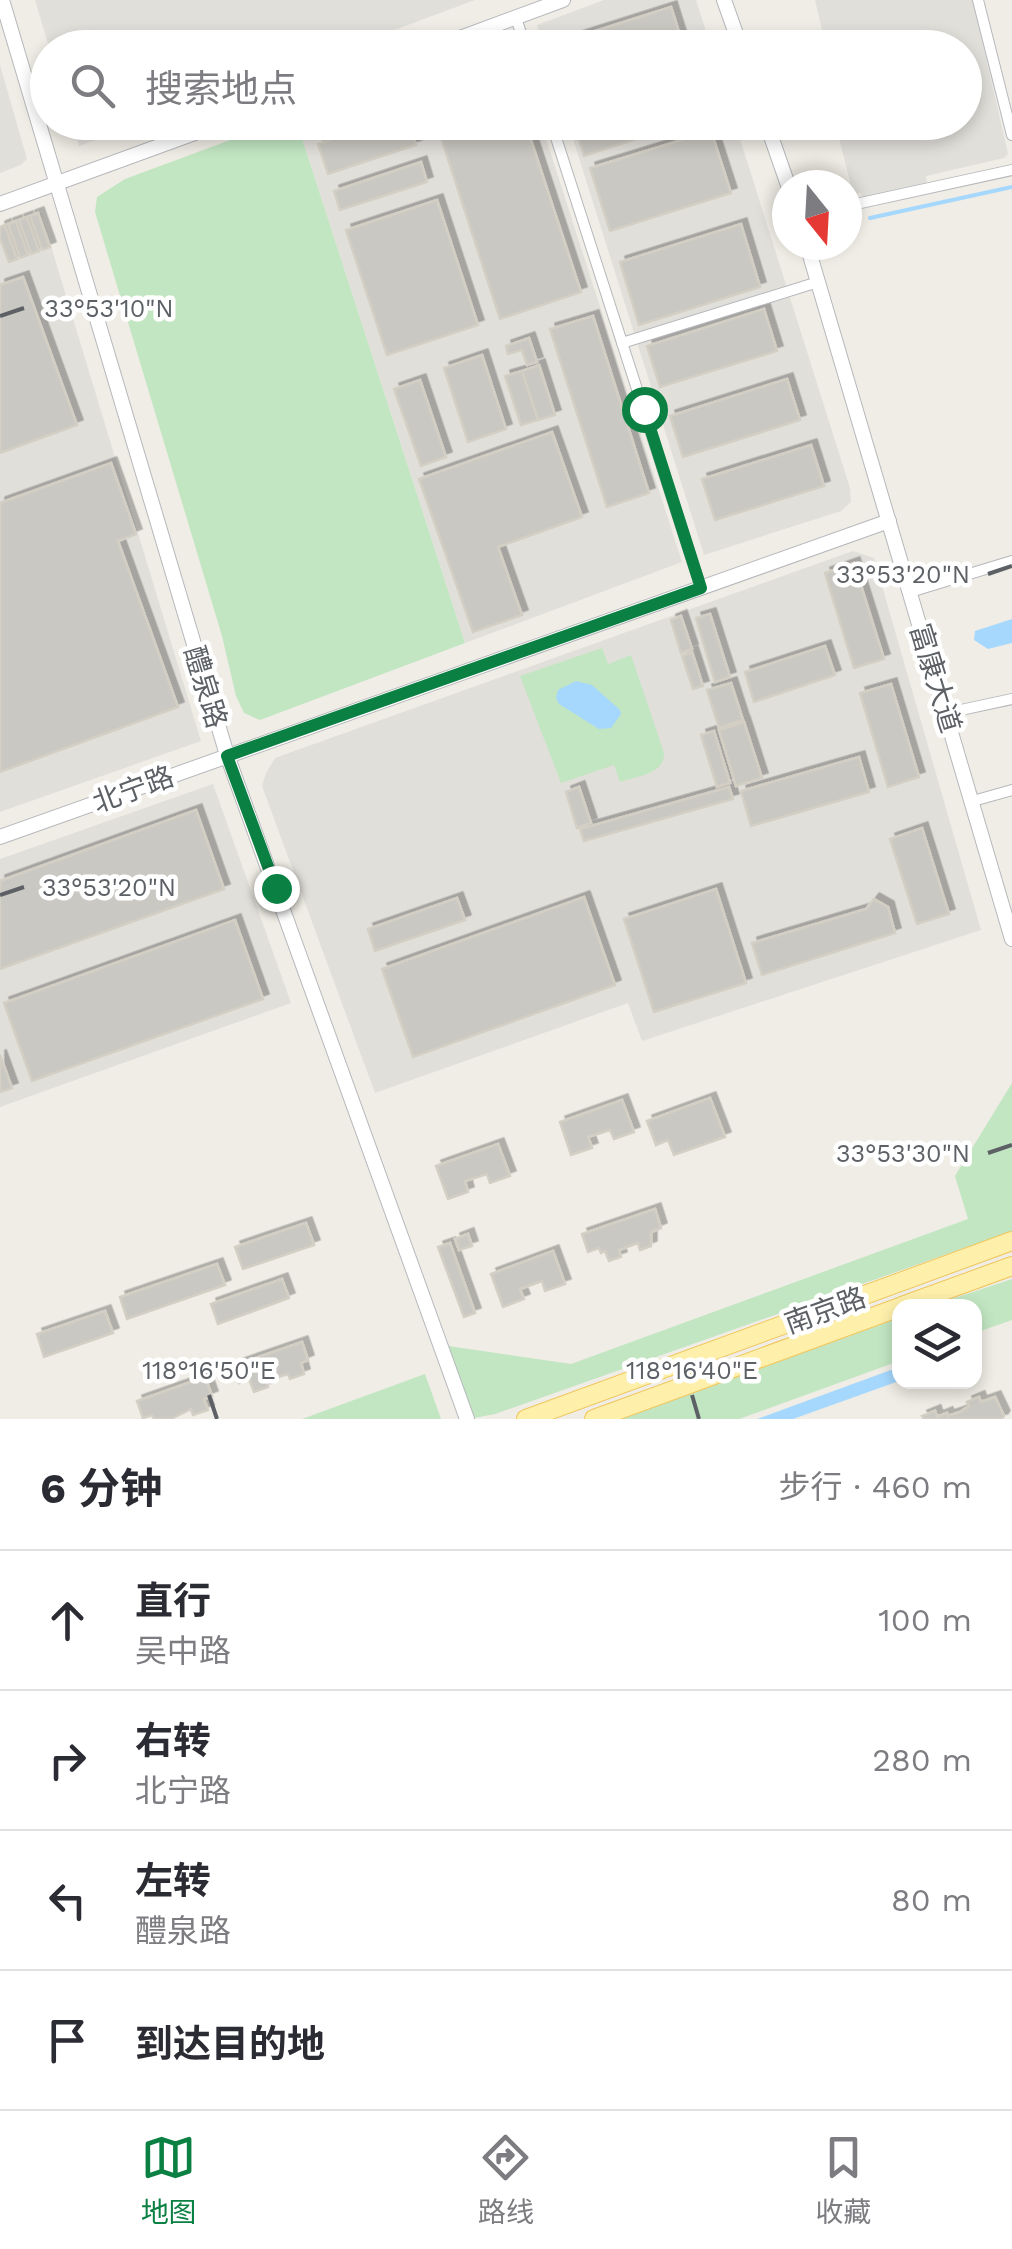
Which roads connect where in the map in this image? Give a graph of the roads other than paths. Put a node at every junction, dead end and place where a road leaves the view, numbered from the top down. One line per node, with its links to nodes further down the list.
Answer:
1 (2, 0): 11 (street, 醴泉路)
2 (562, 0): 5 (street)
3 (724, 0): 8 (street)
4 (978, 0): 10 (street)
5 (516, 18): 6 (street); 7 (street)
6 (483, 30)
7 (520, 30)
8 (735, 30)
9 (1012, 78): 10 (street)
10 (998, 81): 12 (street)
11 (30, 97)
12 (1012, 135)
13 (42, 140): 19 (street, 醴泉路)
14 (176, 140): 19 (street)
15 (556, 140): 24 (street)
16 (772, 140): 17 (street)
17 (783, 170)
18 (1012, 170): 20 (street)
19 (55, 184): 21 (street); 31 (street, 醴泉路)
20 (862, 203)
21 (0, 204)
22 (811, 260): 23 (street, 富康大道)
23 (818, 282): 24 (street); 25 (street, 富康大道)
24 (622, 343): 27 (street)
25 (889, 521): 27 (street, 北宁路); 28 (street, 富康大道)
26 (1012, 562): 28 (street)
27 (701, 588): 31 (street, 北宁路)
28 (910, 592): 30 (street, 富康大道)
29 (1012, 699): 30 (street)
30 (946, 713): 33 (street, 富康大道)
31 (227, 756): 34 (street, 北宁路); 40 (street, 醴泉路)
32 (1012, 790): 33 (street)
33 (973, 801): 35 (street, 富康大道)
34 (0, 837)
35 (1012, 939)
36 (1012, 1241): 41 (main road, 南京路)
37 (1012, 1269): 38 (main road, 南京路)
38 (923, 1299)
39 (892, 1310): 42 (main road, 南京路)
40 (468, 1419)
41 (526, 1419)
42 (594, 1419)

